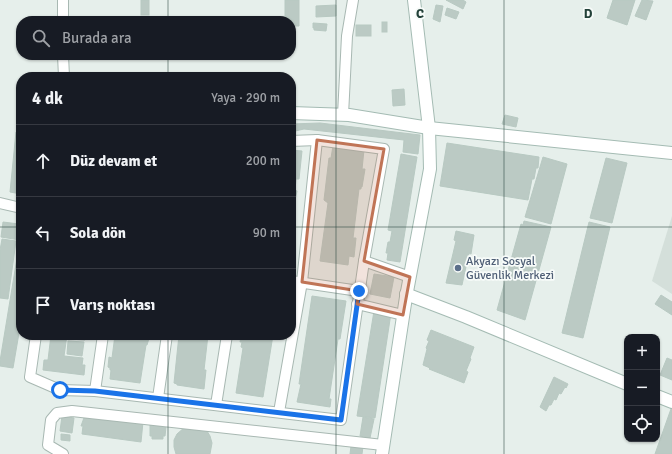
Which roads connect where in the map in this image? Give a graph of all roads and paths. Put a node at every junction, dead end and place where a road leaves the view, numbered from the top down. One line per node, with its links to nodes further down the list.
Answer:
1 (63, 0): 4 (street)
2 (353, 0): 8 (street)
3 (414, 0): 9 (main road)
4 (63, 16)
5 (64, 60): 6 (street)
6 (64, 72)
7 (296, 113): 8 (main road)
8 (343, 115): 9 (main road)
9 (429, 128): 12 (main road); 16 (main road)
10 (317, 140): 11 (street); 15 (street); 18 (street)
11 (296, 141)
12 (672, 153)
13 (0, 203): 14 (street)
14 (16, 207)
15 (364, 261): 16 (street); 19 (street)
16 (410, 277): 20 (main road)
17 (296, 281): 18 (street)
18 (302, 282): 19 (street); 23 (street)
19 (359, 291): 21 (street)
20 (406, 294): 22 (main road); 29 (main road)
21 (357, 304): 22 (street); 35 (street)
22 (403, 315): 36 (main road)
23 (296, 316)
24 (35, 340): 30 (street)
25 (102, 340): 30 (street)
26 (166, 340): 32 (street)
27 (226, 340): 34 (street)
28 (292, 340): 35 (street)
29 (624, 383)
30 (95, 391): 32 (street)
31 (660, 397): 33 (main road)
32 (158, 398): 34 (street)
33 (672, 402)
34 (216, 405): 35 (street)
35 (279, 412)
36 (383, 449): 37 (street)
37 (63, 454)

